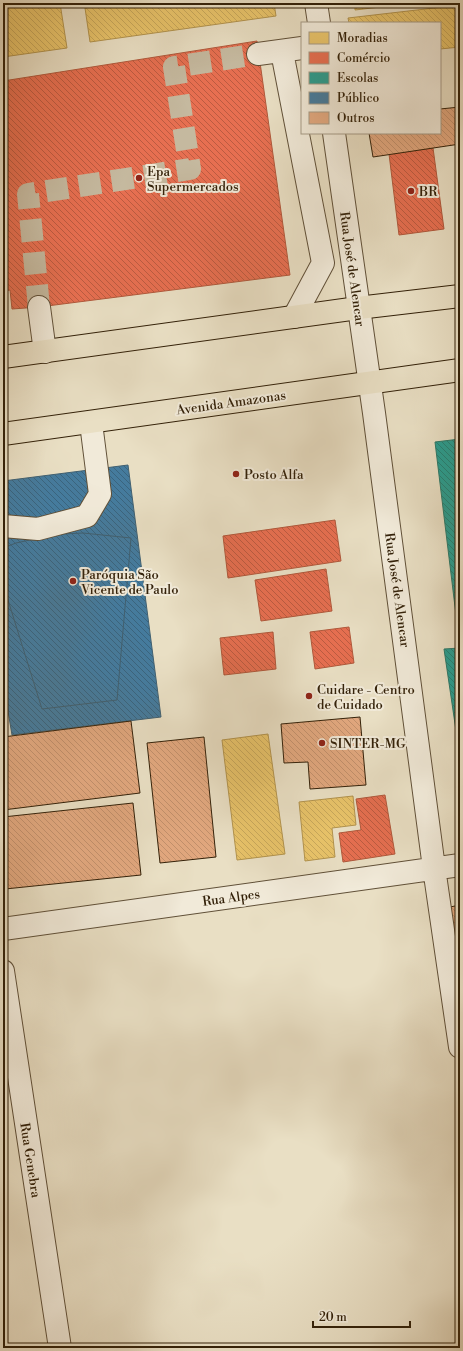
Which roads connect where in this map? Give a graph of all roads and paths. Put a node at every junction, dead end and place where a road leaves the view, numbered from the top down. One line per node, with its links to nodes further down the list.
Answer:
1 (316, 3): 2 (street)
2 (319, 22)
3 (292, 50): 4 (street); 5 (street)
4 (258, 54)
5 (301, 112)
6 (304, 134): 11 (street)
7 (334, 134): 10 (street, Rua José de Alencar)
8 (460, 296): 10 (main road)
9 (39, 308): 12 (street)
10 (358, 308): 11 (main road); 15 (street, Rua José de Alencar)
11 (294, 317): 12 (main road)
12 (45, 352): 13 (main road)
13 (3, 357)
14 (460, 370): 15 (main road, Avenida Amazonas)
15 (370, 382): 16 (main road, Avenida Amazonas); 20 (street, Rua José de Alencar)
16 (91, 423): 17 (main road, Avenida Amazonas); 18 (street)
17 (3, 434)
18 (3, 526)
19 (460, 865): 20 (street, Rua Alpes)
20 (434, 868): 21 (street, Rua Alpes); 23 (street, Rua José de Alencar)
21 (3, 929)
22 (3, 971): 24 (street, Rua Genebra)
23 (460, 1047)
24 (60, 1348)

